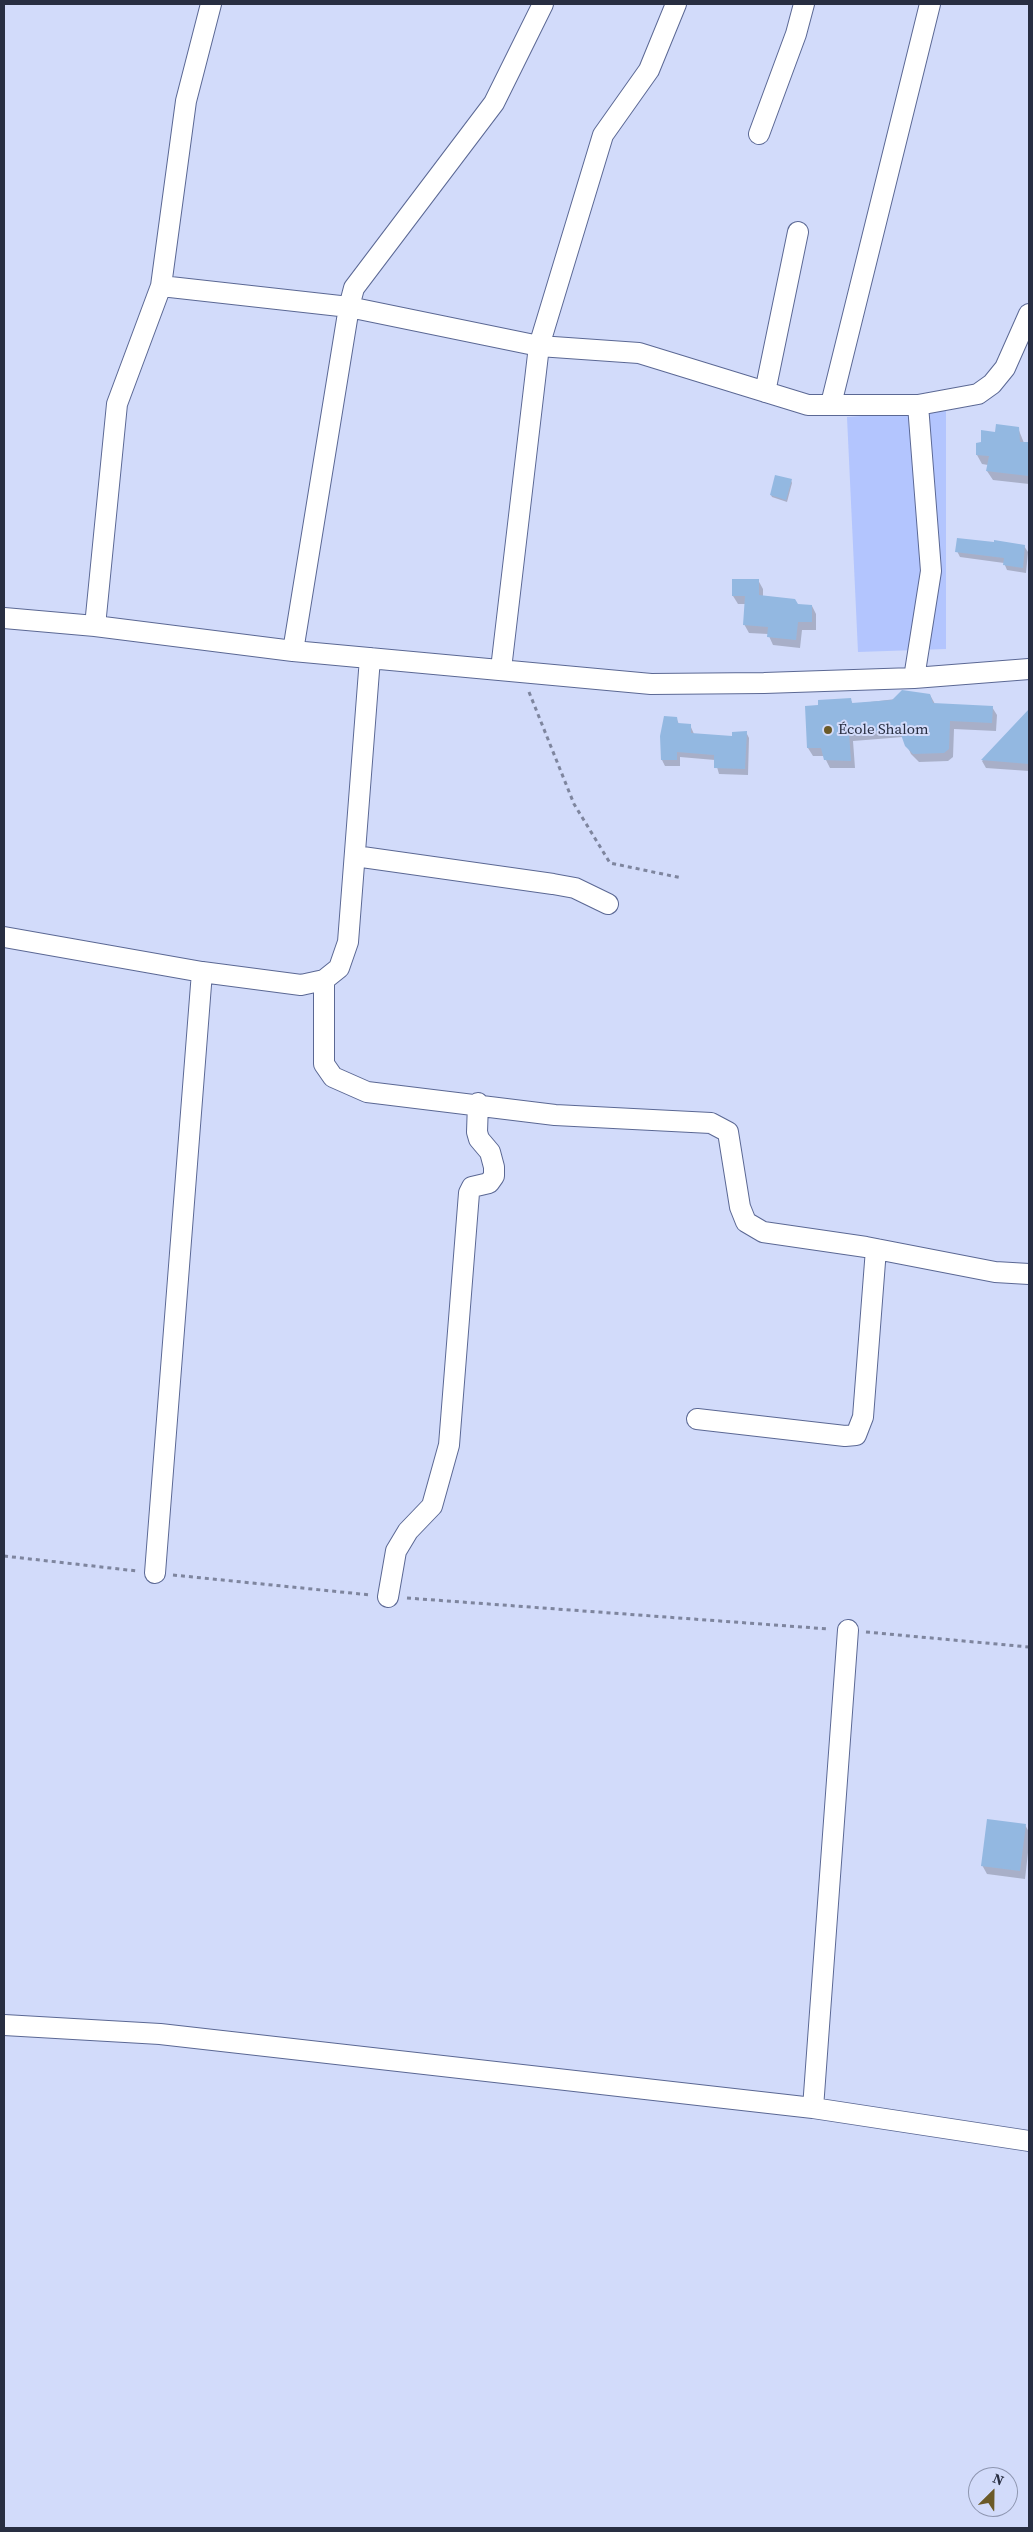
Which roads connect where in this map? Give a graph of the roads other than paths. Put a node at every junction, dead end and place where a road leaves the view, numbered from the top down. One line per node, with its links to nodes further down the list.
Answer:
1 (211, 4): 8 (street)
2 (543, 4): 9 (street)
3 (676, 4): 11 (street)
4 (804, 4): 6 (street)
5 (930, 4): 13 (street)
6 (759, 134)
7 (798, 232): 12 (street)
8 (161, 286): 9 (street); 16 (street)
9 (349, 307): 11 (street); 17 (street)
10 (1029, 314): 14 (street)
11 (539, 346): 12 (street); 20 (street)
12 (765, 392): 13 (street)
13 (831, 404): 14 (street)
14 (918, 405): 21 (street)
15 (4, 618): 16 (street)
16 (95, 626): 17 (street)
17 (294, 651): 18 (street)
18 (370, 658): 20 (street); 22 (street)
19 (1029, 669): 21 (street)
20 (510, 670): 21 (street)
21 (914, 678)
22 (355, 856): 23 (street); 26 (street)
23 (608, 904)
24 (4, 937): 25 (street)
25 (202, 972): 26 (street); 31 (street)
26 (324, 980): 27 (street)
27 (478, 1104): 28 (street); 32 (street)
28 (876, 1249): 29 (street); 30 (street)
29 (1029, 1274)
30 (697, 1419)
31 (155, 1572)
32 (388, 1597)
33 (848, 1630): 35 (street)
34 (4, 2025): 35 (street)
35 (813, 2108): 36 (street)
36 (1029, 2141)

